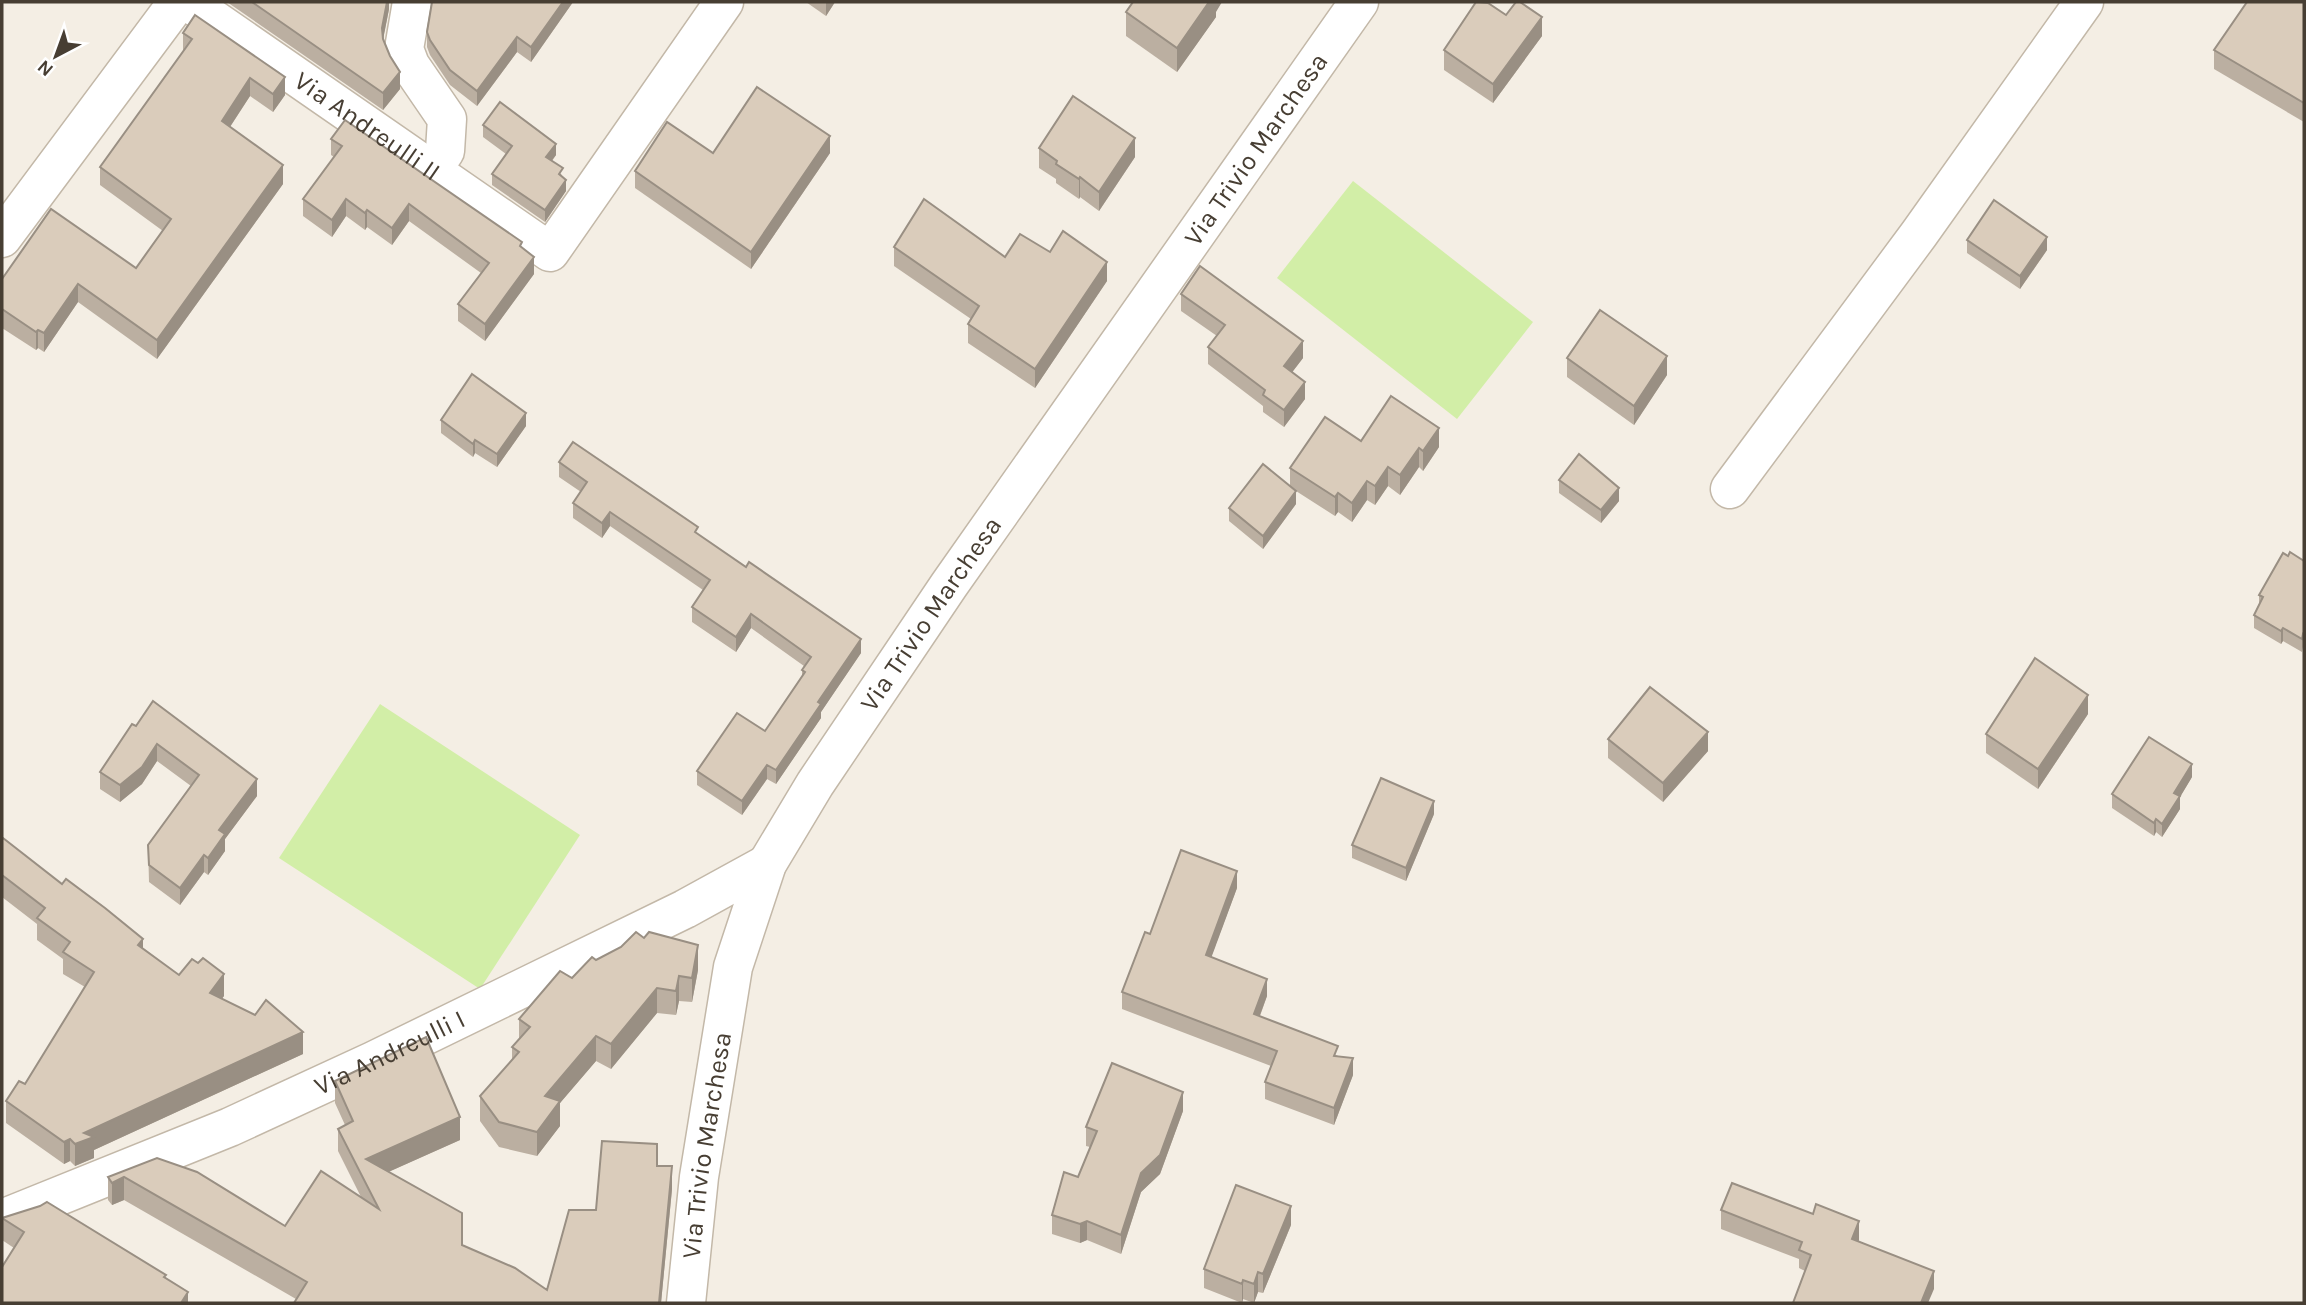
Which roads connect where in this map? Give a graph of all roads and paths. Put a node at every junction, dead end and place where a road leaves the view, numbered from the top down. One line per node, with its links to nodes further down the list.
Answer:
1 (183, 2): 6 (street, Via Andreulli II); 7 (street, Via Andreulli II)
2 (412, 2): 6 (street)
3 (724, 2): 6 (street, Via Andreulli II)
4 (1359, 2): 10 (street, Via Trivio Marchesa)
5 (2084, 2): 9 (street)
6 (432, 170)
7 (14, 195): 8 (street, Via Andreulli II)
8 (2, 239)
9 (1730, 489)
10 (767, 864): 11 (street, Via Andreulli I); 12 (street, Via Trivio Marchesa)
11 (2, 1219)
12 (686, 1303)

